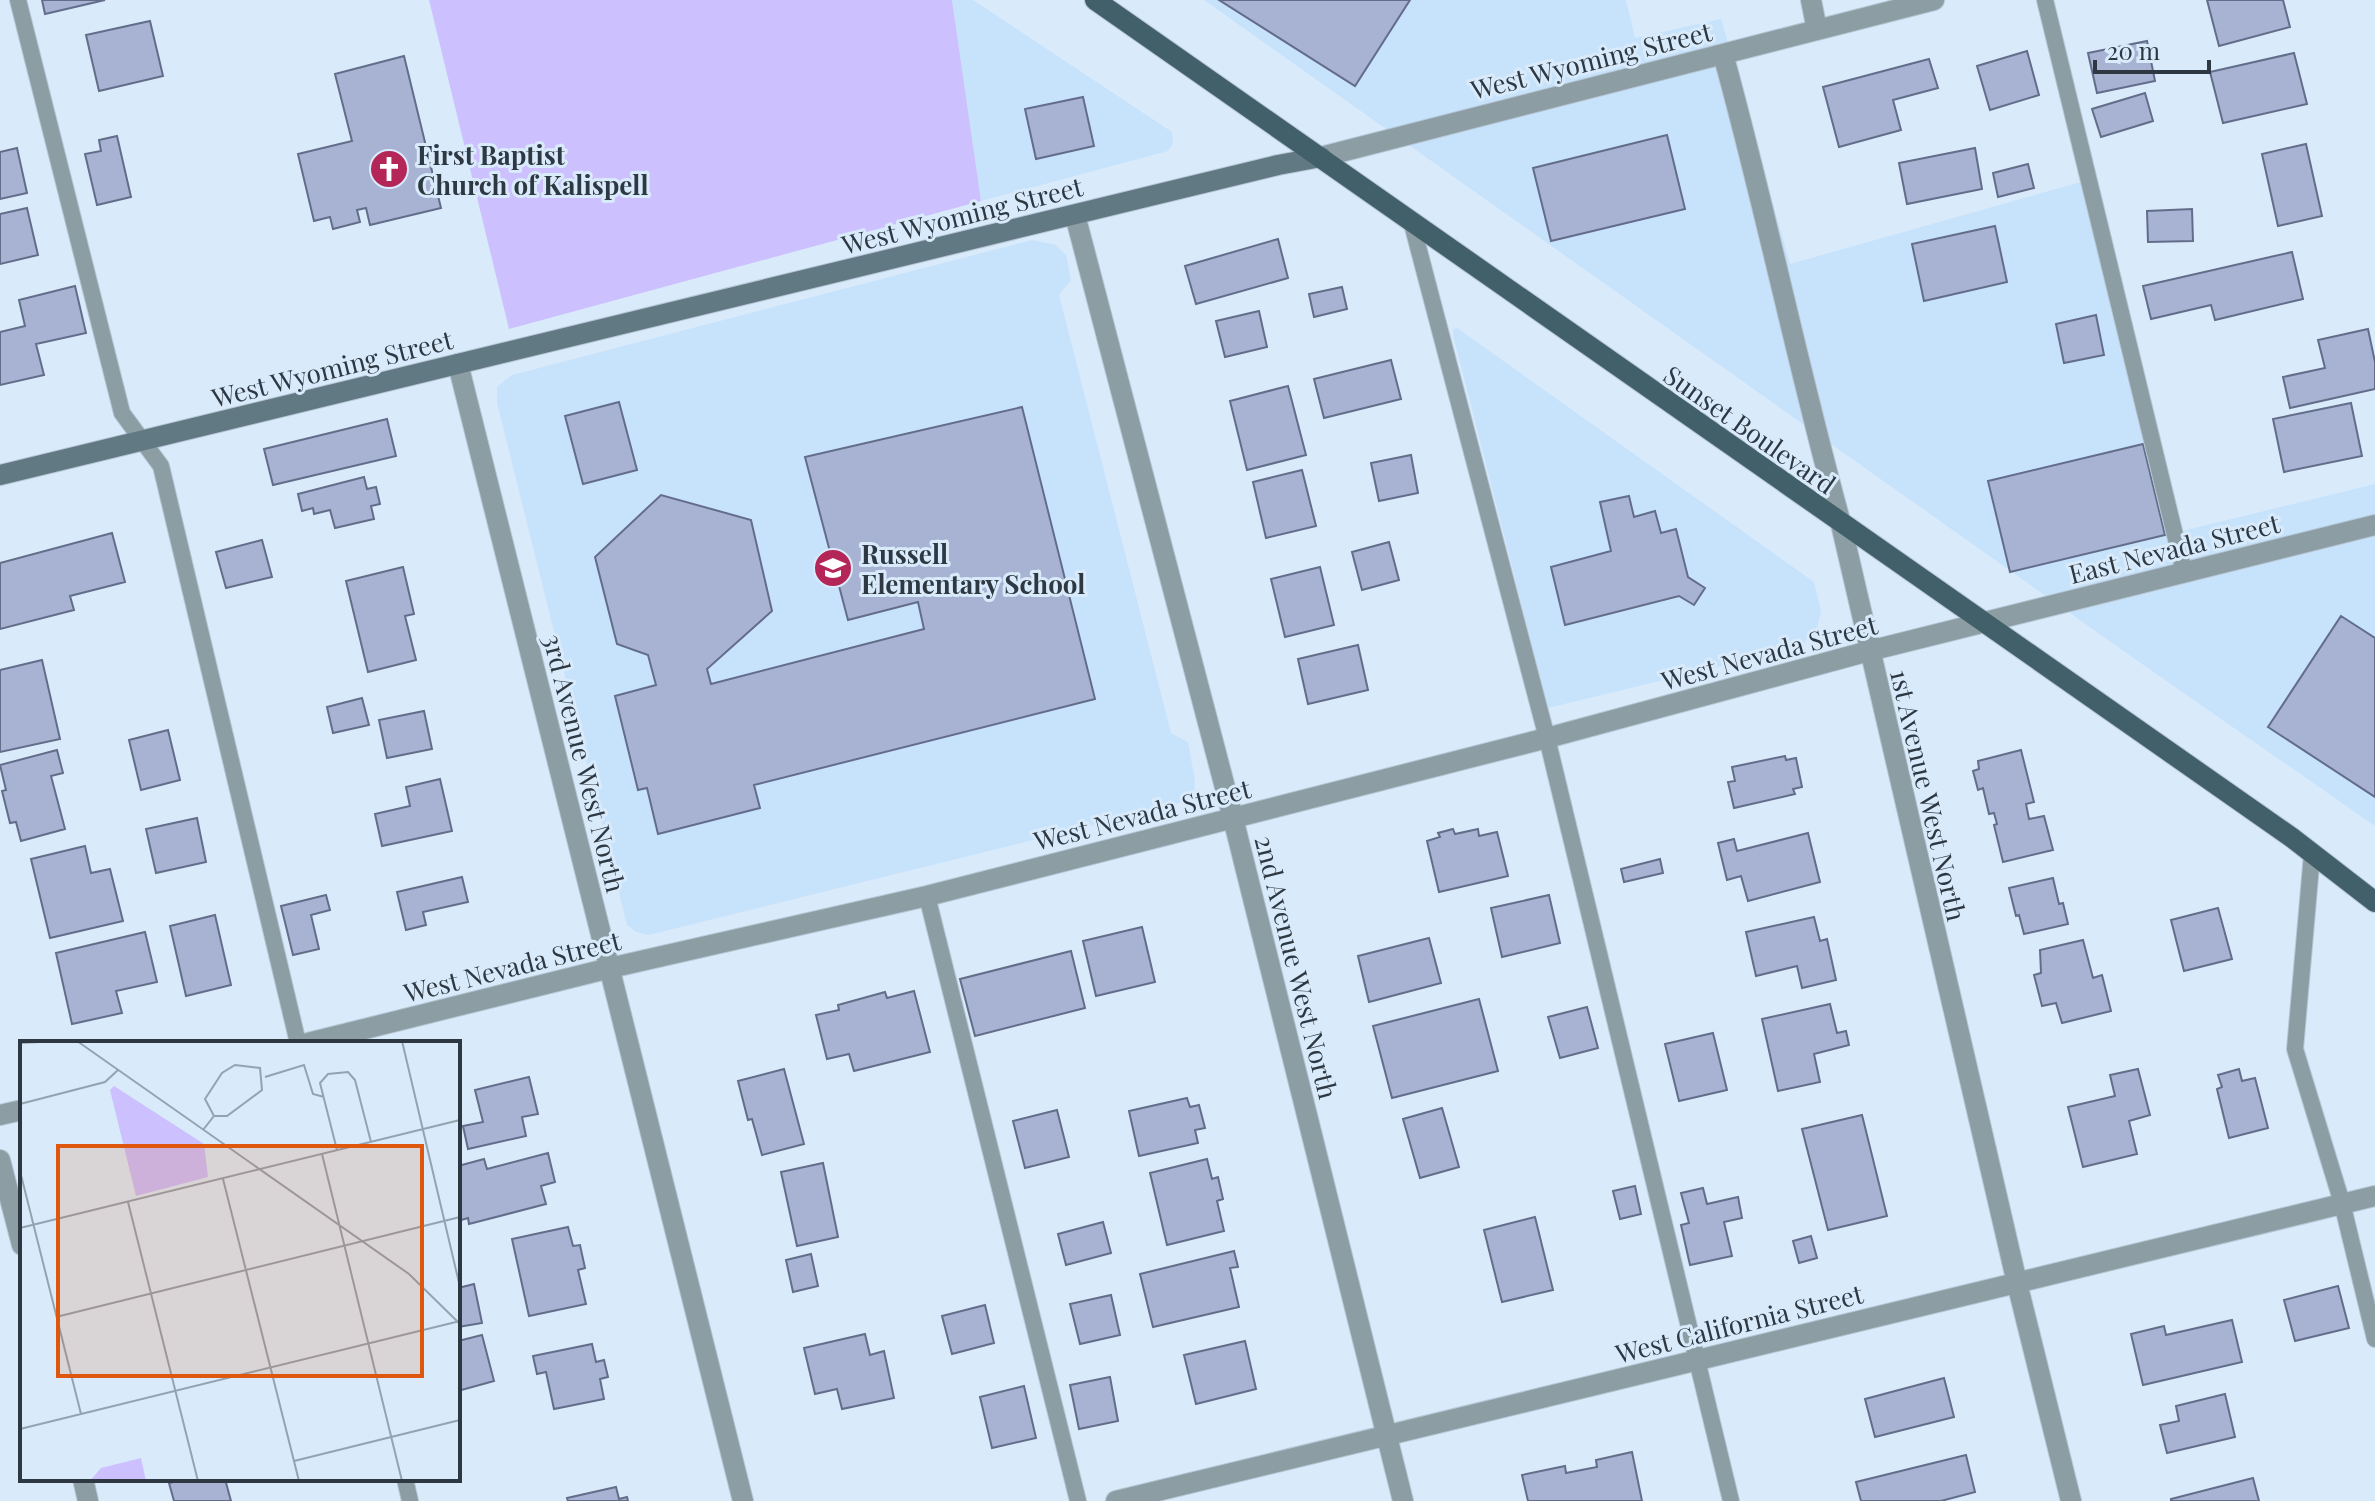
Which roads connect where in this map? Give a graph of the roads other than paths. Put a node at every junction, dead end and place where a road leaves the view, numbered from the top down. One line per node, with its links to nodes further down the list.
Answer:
1 (18, 0): 12 (lane)
2 (1095, 0): 8 (main road, Sunset Boulevard)
3 (1811, 0): 6 (street)
4 (1934, 0): 6 (street, West Wyoming Street)
5 (2045, 0): 16 (lane)
6 (1817, 30): 7 (street, West Wyoming Street)
7 (1723, 54): 8 (street, West Wyoming Street); 14 (street, 1st Avenue West North)
8 (1321, 157): 9 (street, West Wyoming Street); 10 (main road, Sunset Boulevard)
9 (1075, 215): 11 (street, West Wyoming Street); 20 (street, 2nd Avenue West North)
10 (1412, 224): 14 (main road, Sunset Boulevard); 19 (lane)
11 (458, 364): 12 (street, West Wyoming Street); 24 (street, 3rd Avenue West North)
12 (142, 441): 13 (street, West Wyoming Street); 25 (lane)
13 (0, 475)
14 (1841, 524): 17 (main road, Sunset Boulevard); 18 (street, 1st Avenue West North)
15 (2375, 525): 16 (street, East Nevada Street)
16 (2184, 572): 17 (street, East Nevada Street)
17 (1985, 622): 18 (street, West Nevada Street); 21 (main road, Sunset Boulevard)
18 (1869, 651): 19 (street, West Nevada Street); 33 (street, 1st Avenue West North)
19 (1547, 738): 20 (street, West Nevada Street); 35 (lane)
20 (1233, 818): 22 (street, West Nevada Street); 36 (street, 2nd Avenue West North)
21 (2312, 854): 23 (main road, Sunset Boulevard); 31 (lane)
22 (927, 896): 24 (street, West Nevada Street); 42 (lane)
23 (2375, 902)
24 (610, 968): 26 (street, West Nevada Street); 41 (street, 3rd Avenue West North)
25 (298, 1041)
26 (316, 1041)
27 (20, 1110): 28 (street)
28 (0, 1115)
29 (0, 1160): 32 (street)
30 (2375, 1196): 31 (street, West California Street)
31 (2342, 1203): 33 (street, West California Street); 34 (lane)
32 (20, 1237)
33 (2017, 1283): 35 (street, West California Street); 46 (street, 1st Avenue West North)
34 (2375, 1339)
35 (1695, 1360): 36 (street, West California Street); 45 (lane)
36 (1387, 1436): 43 (street, West California Street); 44 (street, 2nd Avenue West North)
37 (83, 1481): 39 (street)
38 (405, 1481): 40 (lane)
39 (88, 1501)
40 (410, 1501)
41 (743, 1501)
42 (1078, 1501)
43 (1116, 1501)
44 (1403, 1501)
45 (1731, 1501)
46 (2071, 1501)

